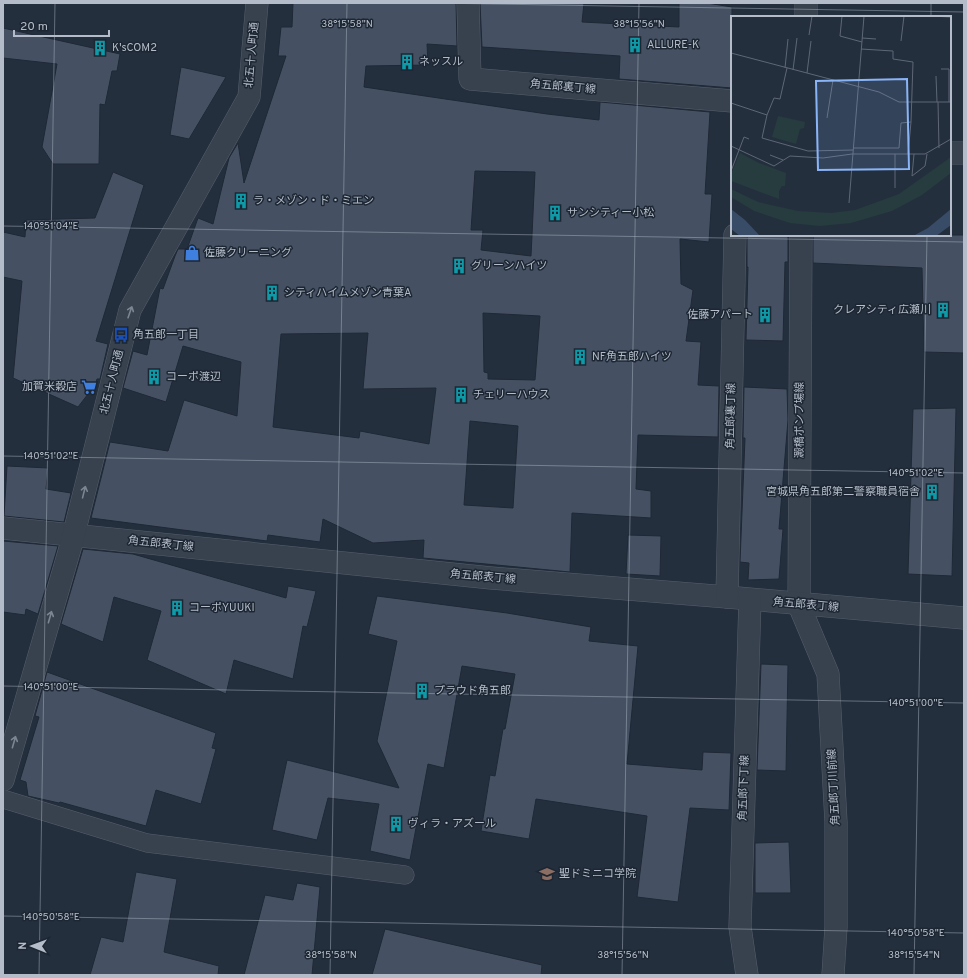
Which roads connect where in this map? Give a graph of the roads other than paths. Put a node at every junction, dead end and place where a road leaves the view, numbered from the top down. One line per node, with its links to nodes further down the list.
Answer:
1 (257, 3): 9 (street, 北五十人町通, one-way to 1)
2 (468, 3): 3 (street, 角五郎裏丁線)
3 (731, 101)
4 (951, 153): 5 (street)
5 (964, 154)
6 (735, 236): 10 (street, 角五郎裏丁線)
7 (801, 236): 12 (street, 澱橋ポンプ場線)
8 (3, 528): 9 (street, 角五郎表丁線)
9 (73, 536): 10 (street, 角五郎表丁線); 14 (street, 北五十人町通, one-way to 9)
10 (727, 597): 11 (street, 角五郎表丁線)
11 (750, 600): 12 (street, 角五郎表丁線); 17 (street, 角五郎下丁線)
12 (799, 605): 13 (street, 角五郎表丁線); 18 (street, 角五郎丁川前線)
13 (964, 618)
14 (3, 780)
15 (3, 799): 16 (lane)
16 (405, 875)
17 (747, 975)
18 (833, 975)

